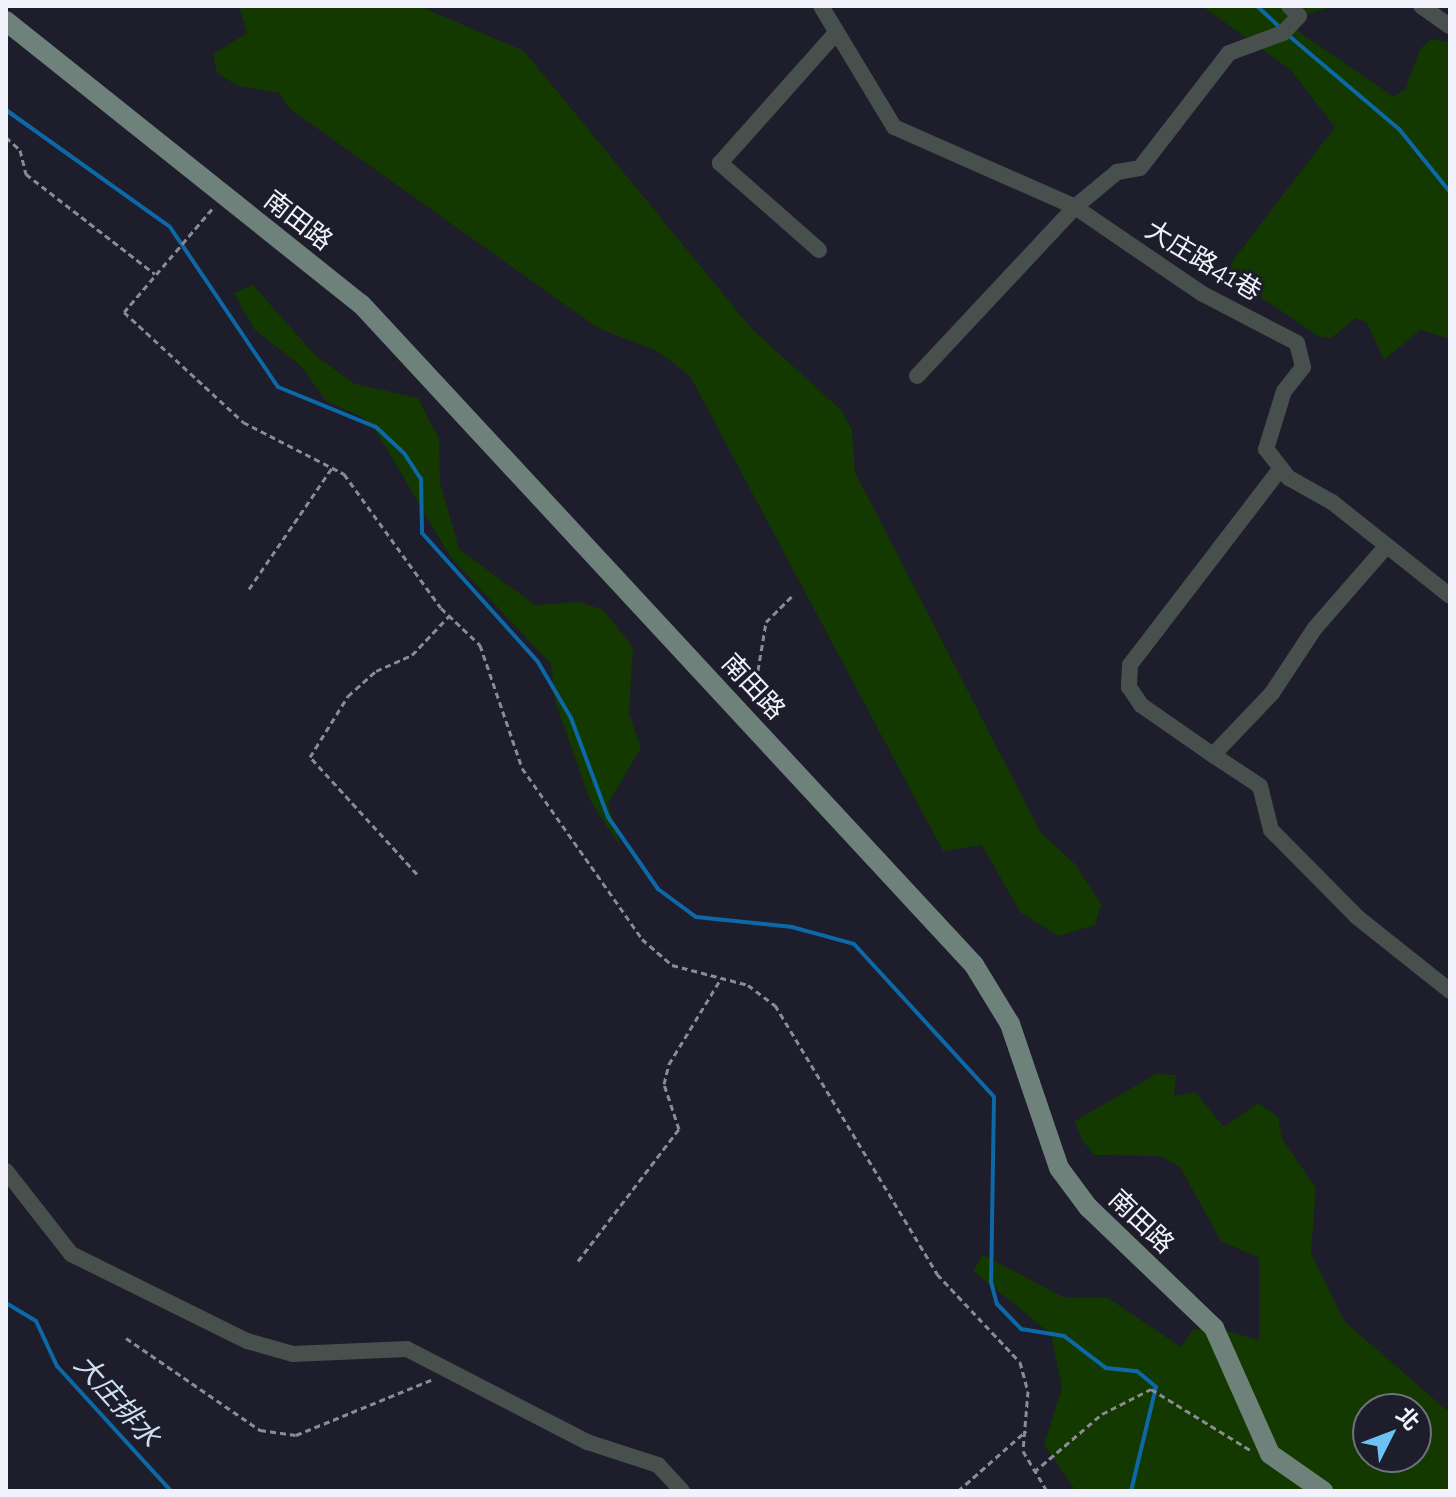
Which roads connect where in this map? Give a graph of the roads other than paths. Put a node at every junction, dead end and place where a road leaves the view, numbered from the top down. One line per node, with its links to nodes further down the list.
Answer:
1 (821, 6): 6 (lane, 大庄路41巷)
2 (1289, 6): 7 (lane)
3 (1421, 6): 5 (lane)
4 (6, 21): 17 (main road, 南田路)
5 (1450, 26)
6 (836, 33): 7 (lane, 大庄路41巷); 8 (lane)
7 (1075, 207): 9 (lane); 10 (lane, 大庄路41巷)
8 (819, 250)
9 (917, 376)
10 (1281, 468): 11 (lane); 13 (lane)
11 (1384, 549): 12 (lane); 13 (lane)
12 (1450, 596)
13 (1213, 755): 14 (lane)
14 (1450, 991)
15 (6, 1171): 16 (lane)
16 (682, 1491)
17 (1323, 1491)

